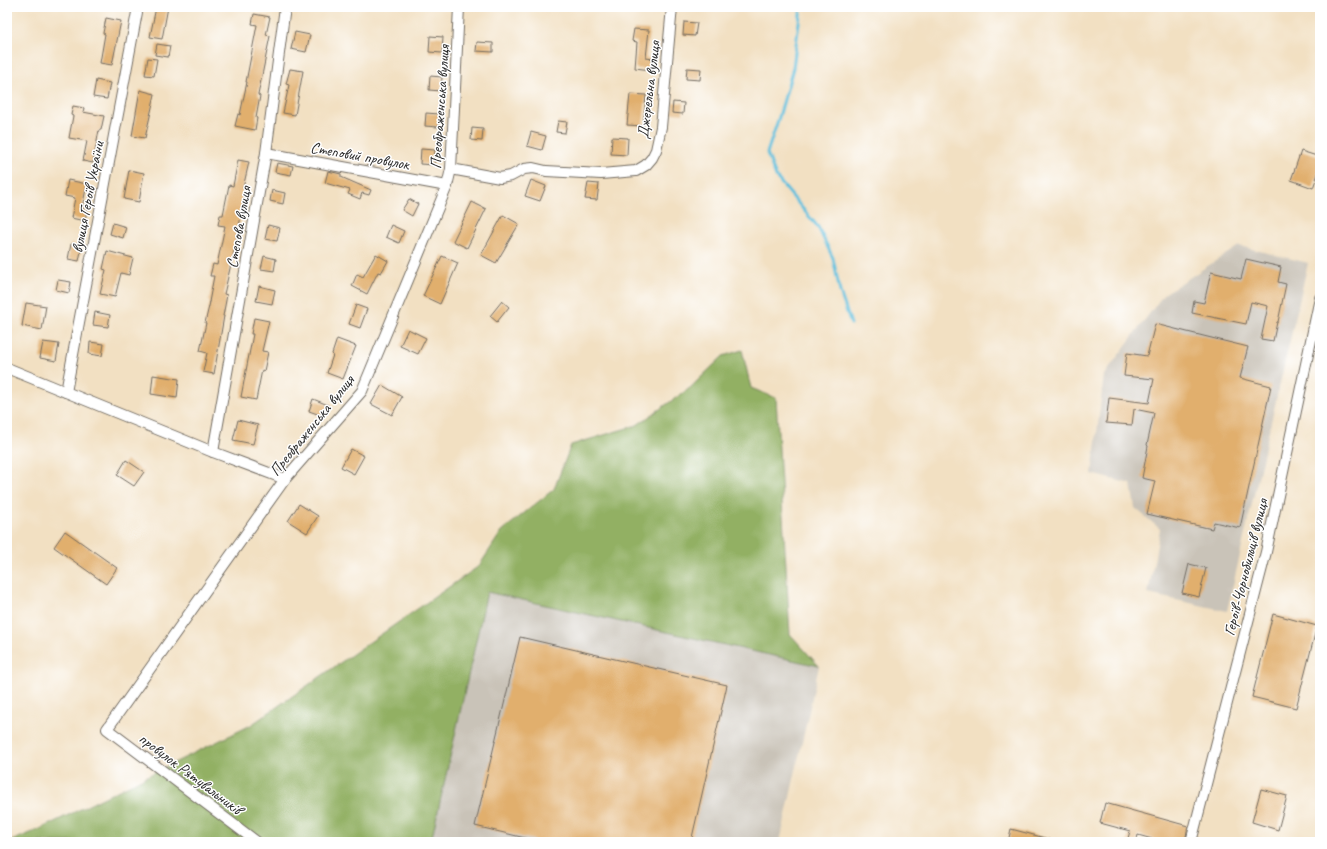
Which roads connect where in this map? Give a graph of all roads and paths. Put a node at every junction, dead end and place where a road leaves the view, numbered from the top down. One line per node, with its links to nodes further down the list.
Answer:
1 (138, 7): 10 (street, вулиця Героїв України)
2 (285, 7): 5 (street, Степова вулиця)
3 (459, 7): 6 (street, Преображенська вулиця)
4 (672, 7): 6 (street, Джерельна вулиця)
5 (266, 153): 7 (street, Степовий провулок); 11 (street, Степова вулиця)
6 (451, 169): 7 (street, Преображенська вулиця)
7 (447, 186): 12 (street, Преображенська вулиця)
8 (1320, 298): 15 (street, Героїв-Чорнобильців вулиця)
9 (7, 368): 10 (street)
10 (66, 392): 11 (street)
11 (213, 452): 12 (street)
12 (285, 479): 13 (street, Преображенська вулиця)
13 (107, 729): 14 (street, провулок Рятувальників)
14 (257, 842)
15 (1191, 842)

